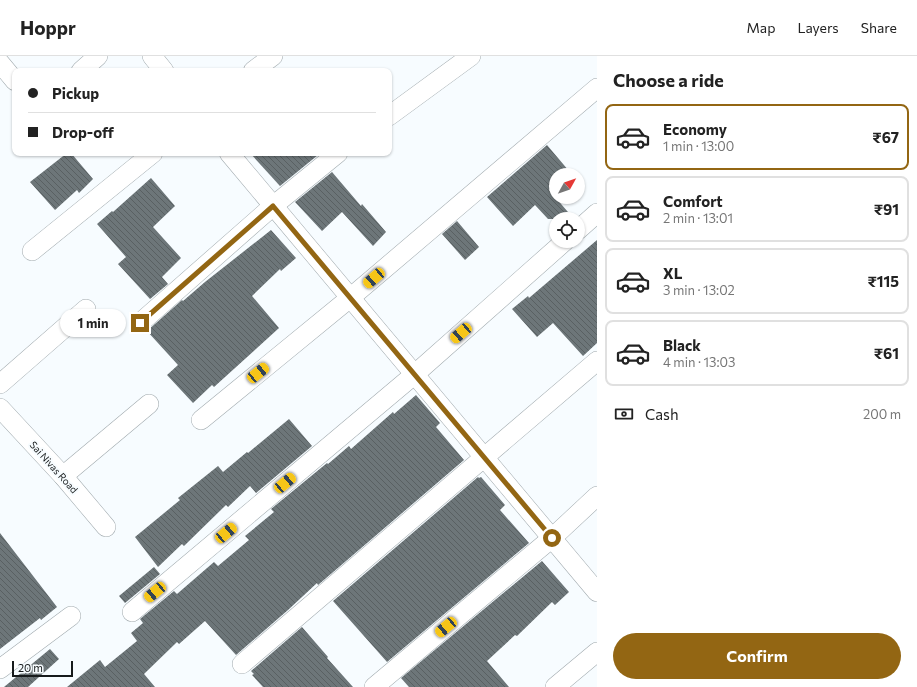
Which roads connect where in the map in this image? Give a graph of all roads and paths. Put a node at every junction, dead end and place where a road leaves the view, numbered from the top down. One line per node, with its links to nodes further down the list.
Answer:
1 (98, 56): 6 (street)
2 (152, 56): 7 (street)
3 (272, 56): 8 (street)
4 (472, 56): 11 (street)
5 (0, 63): 9 (street)
6 (84, 68)
7 (162, 68)
8 (257, 68)
9 (12, 77)
10 (597, 88): 20 (street)
11 (392, 114)
12 (149, 156): 19 (street)
13 (231, 156): 15 (street)
14 (334, 156): 15 (street)
15 (273, 206): 20 (street); 22 (street)
16 (597, 213): 17 (street)
17 (585, 224)
18 (557, 248): 24 (street)
19 (32, 251)
20 (350, 298): 24 (street); 28 (street)
21 (86, 309): 25 (street)
22 (140, 323)
23 (597, 361): 29 (street)
24 (415, 374): 29 (street); 35 (street)
25 (0, 384)
26 (149, 404): 30 (street)
27 (0, 408): 30 (street, Sai Nivas Road)
28 (201, 420)
29 (484, 456): 33 (street); 38 (street)
30 (63, 476): 32 (street, Sai Nivas Road)
31 (597, 496): 33 (street)
32 (106, 527)
33 (552, 538): 34 (street); 40 (street)
34 (597, 592)
35 (132, 612)
36 (71, 616): 39 (street)
37 (597, 652): 41 (street)
38 (242, 664)
39 (0, 669)
40 (374, 687)
41 (555, 687)

